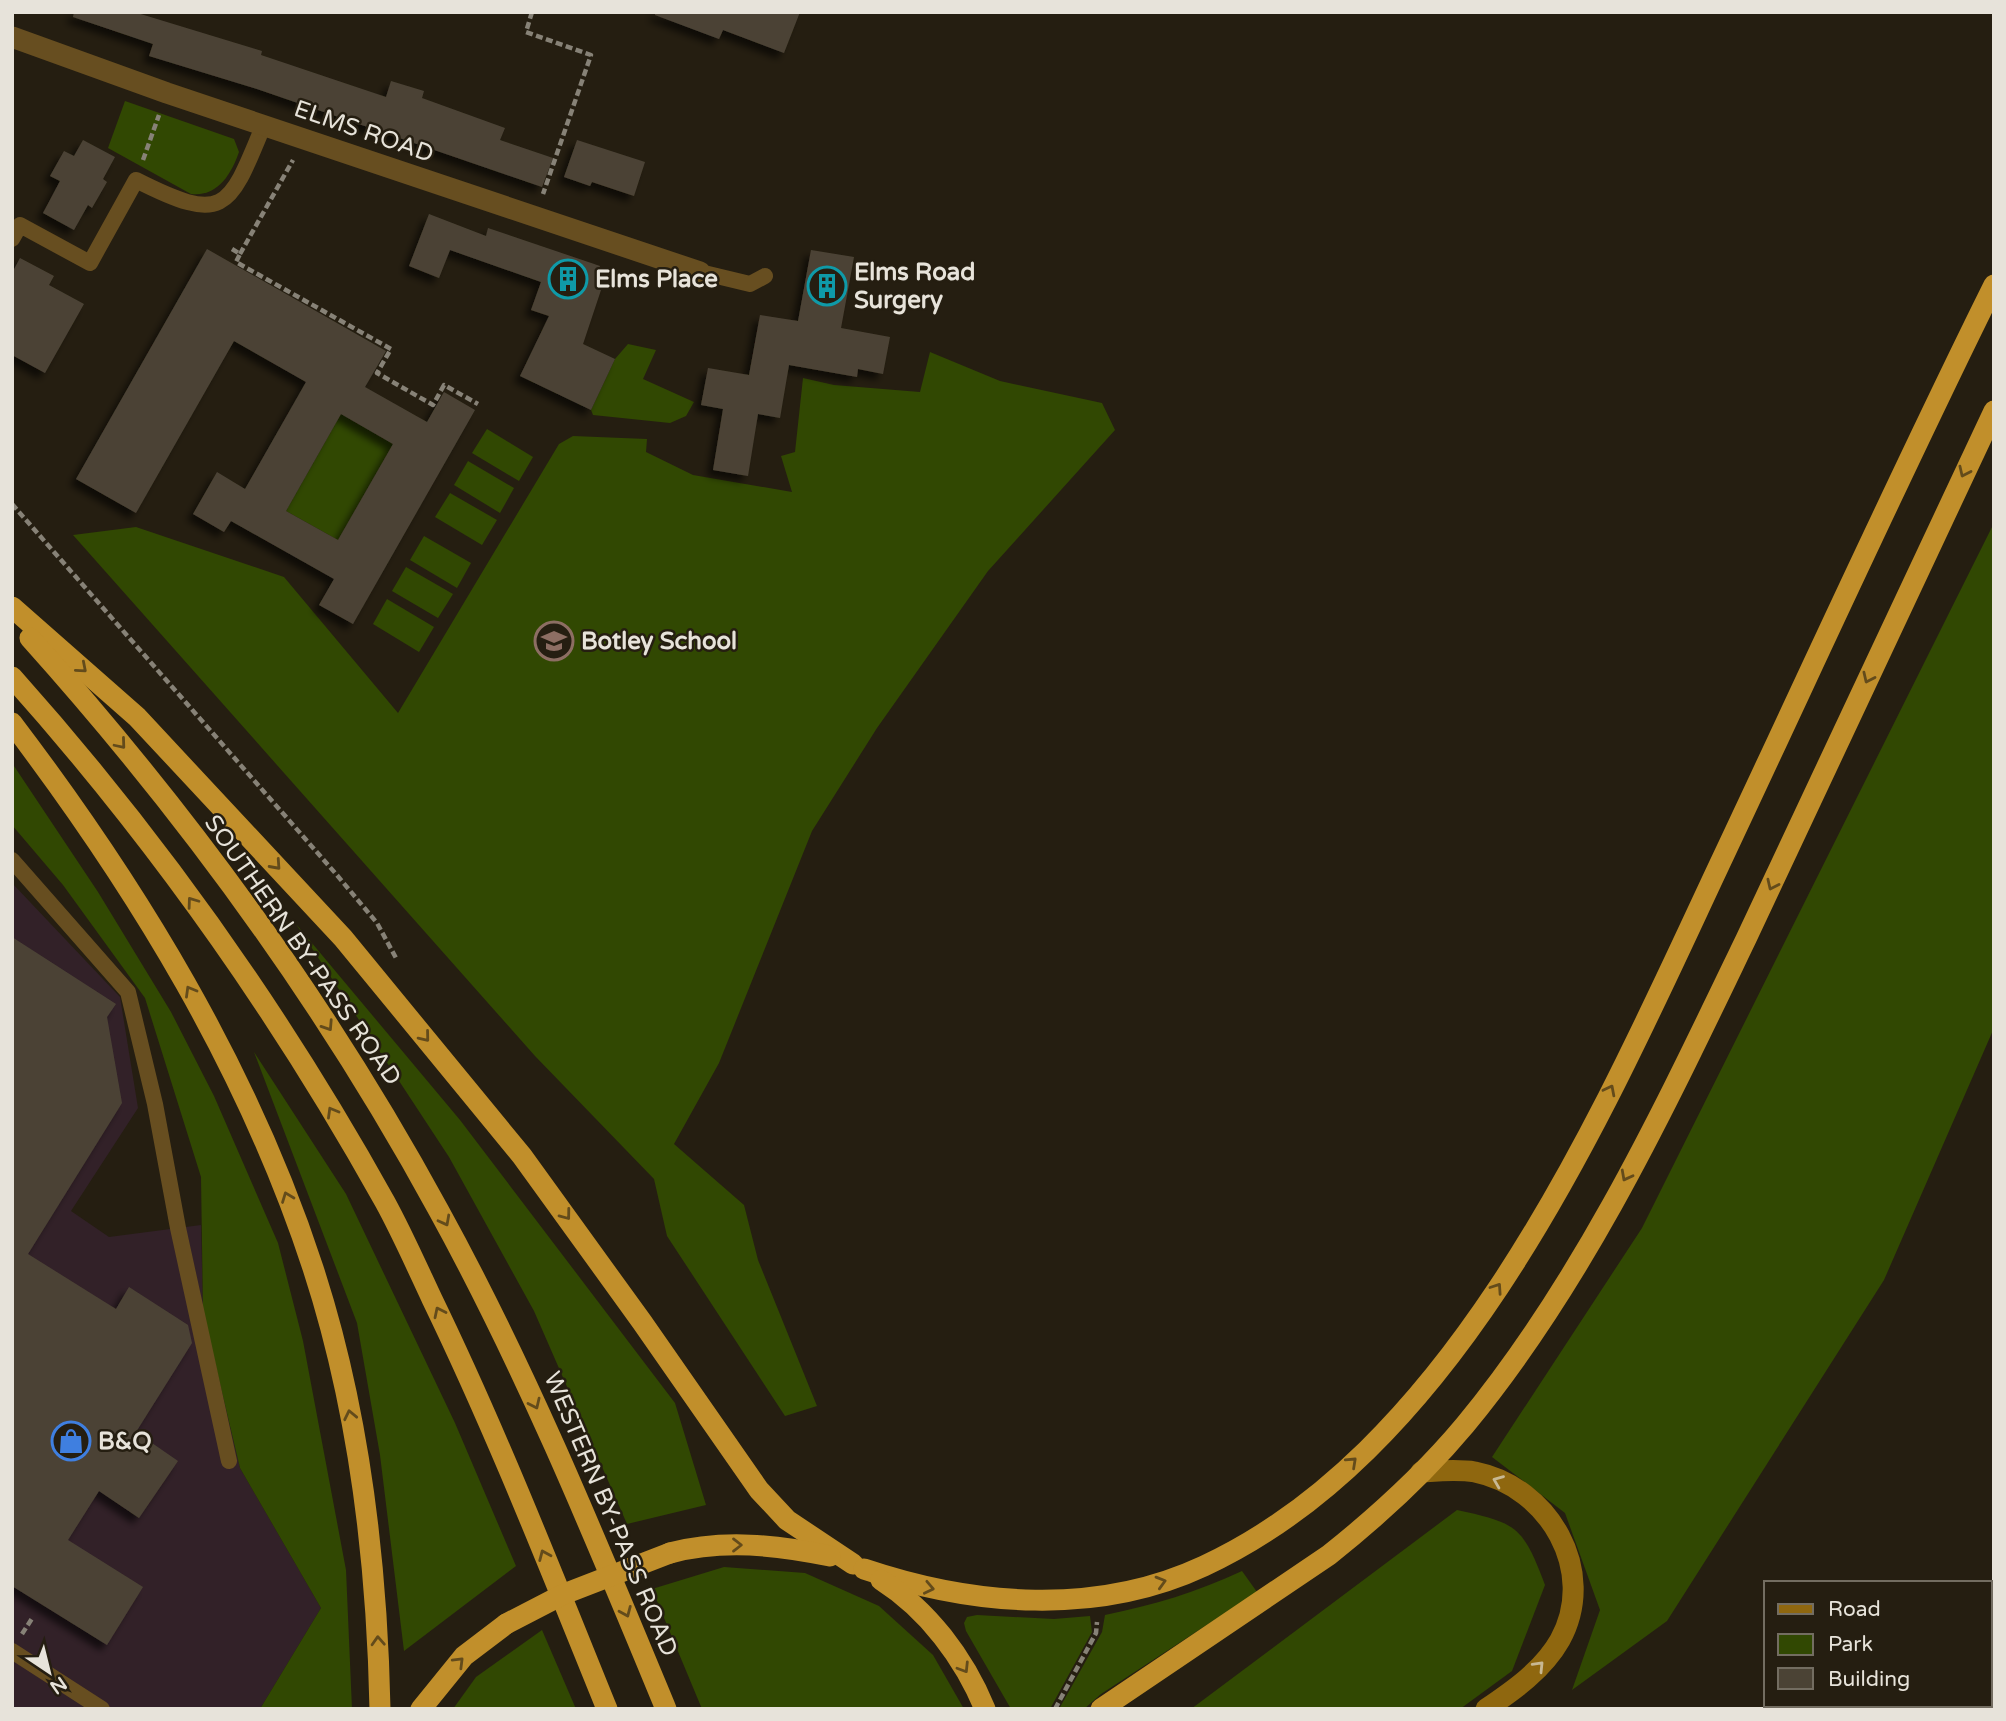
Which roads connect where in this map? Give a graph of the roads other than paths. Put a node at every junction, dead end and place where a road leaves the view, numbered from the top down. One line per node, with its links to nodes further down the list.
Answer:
1 (12, 37): 2 (street, ELMS ROAD)
2 (264, 124): 3 (lane); 4 (street, ELMS ROAD)
3 (12, 239)
4 (700, 272): 5 (lane)
5 (765, 276)
6 (1994, 285): 16 (highway, one-way to 6)
7 (1994, 411): 15 (highway, one-way to 15)
8 (12, 607): 16 (highway, one-way to 16)
9 (12, 618): 13 (highway, SOUTHERN BY-PASS ROAD, one-way to 13)
10 (12, 677): 21 (highway, one-way to 10)
11 (12, 723): 19 (highway, one-way to 11)
12 (12, 860): 14 (lane)
13 (506, 1342): 22 (highway, WESTERN BY-PASS ROAD, one-way to 22)
14 (229, 1461)
15 (1421, 1472): 24 (highway); 25 (street, one-way to 15)
16 (858, 1566): 20 (highway, one-way to 16, bridge); 23 (highway, one-way to 23)
17 (16, 1644): 18 (lane)
18 (102, 1709)
19 (380, 1709)
20 (421, 1709)
21 (607, 1709)
22 (666, 1709)
23 (985, 1709)
24 (1101, 1709)
25 (1486, 1709)

